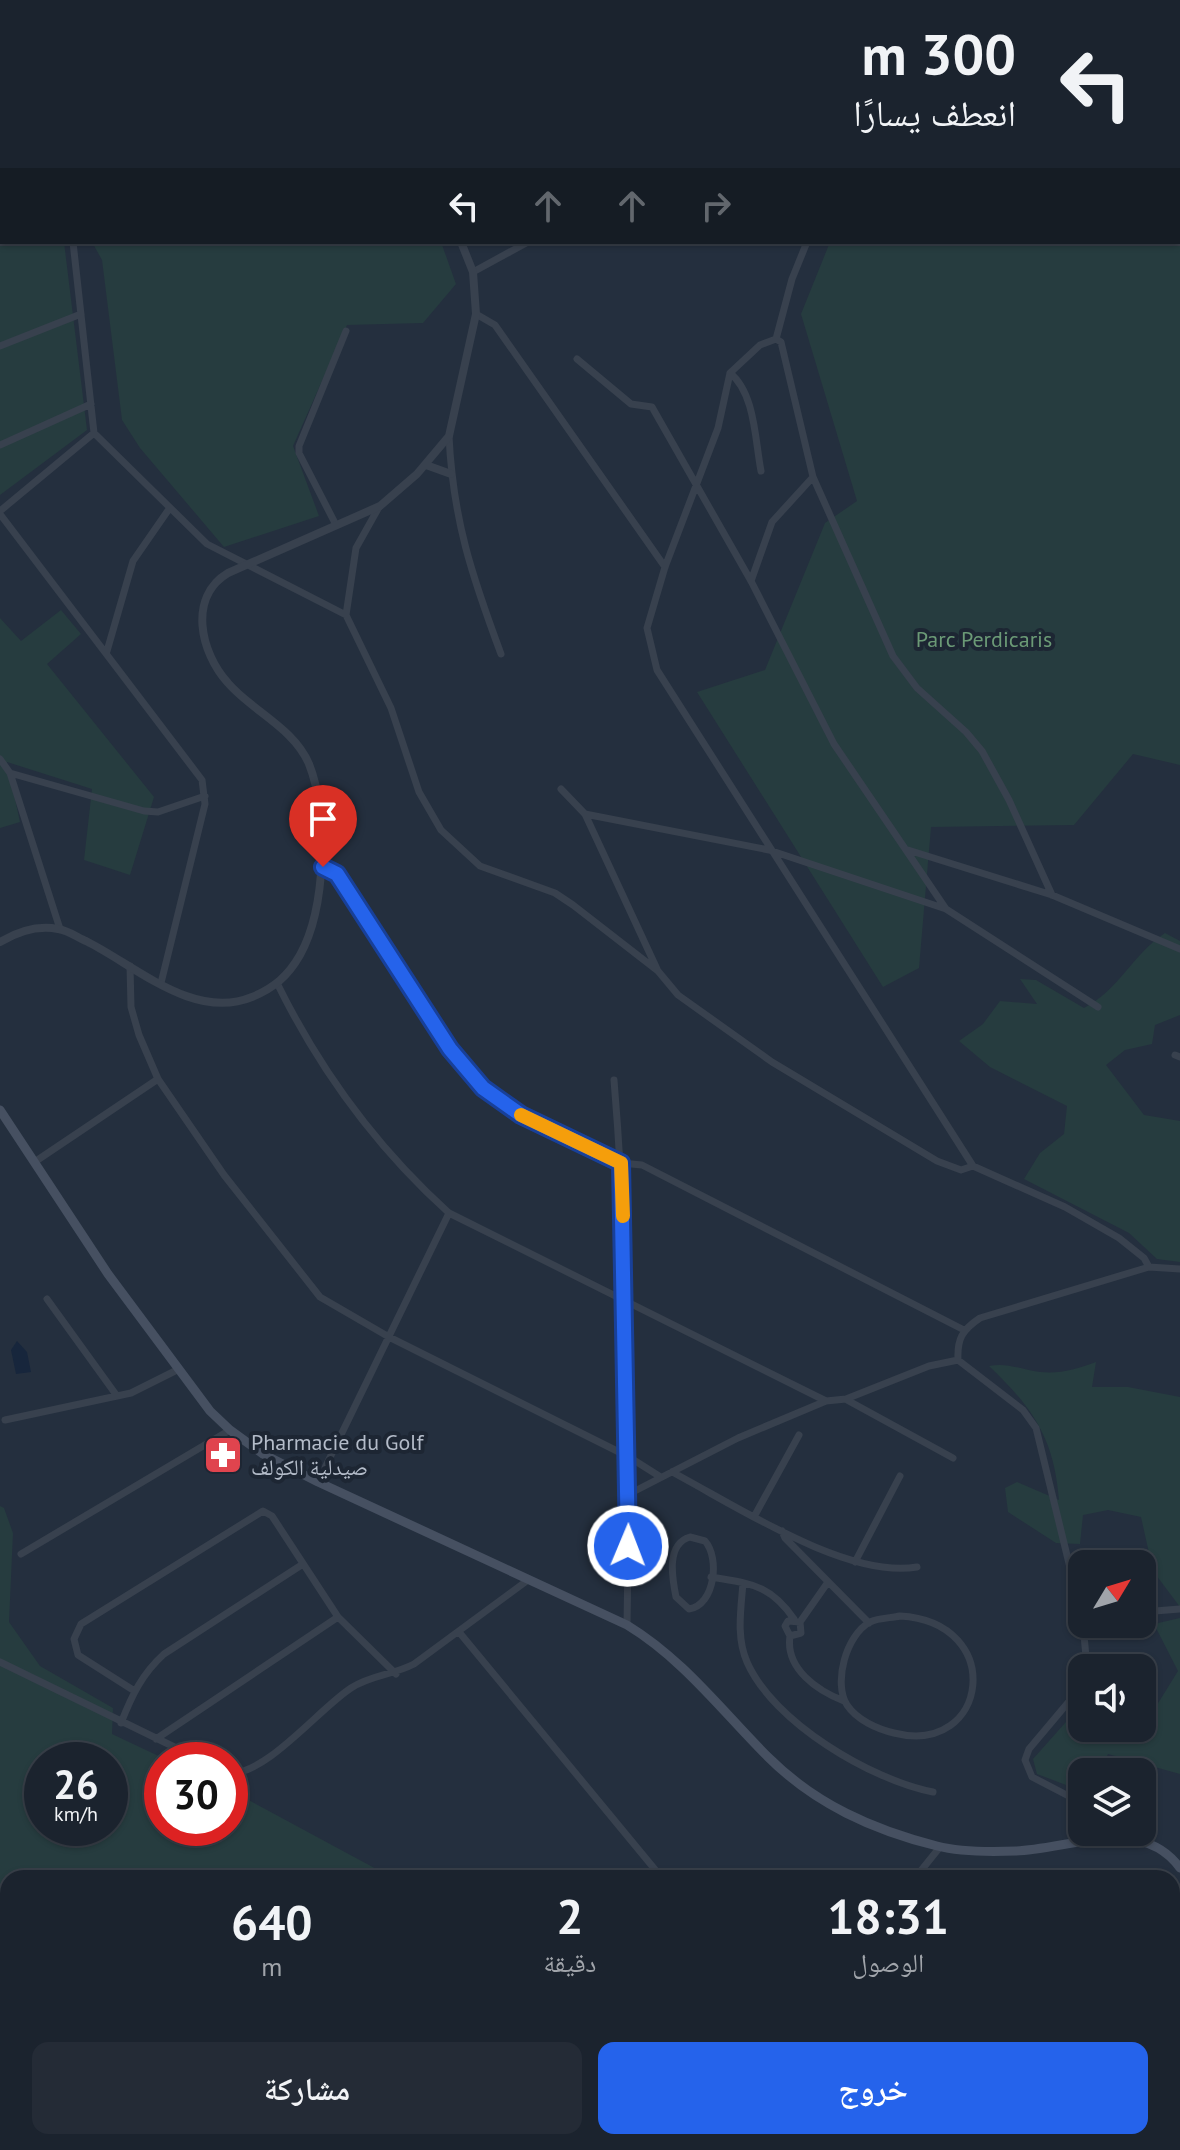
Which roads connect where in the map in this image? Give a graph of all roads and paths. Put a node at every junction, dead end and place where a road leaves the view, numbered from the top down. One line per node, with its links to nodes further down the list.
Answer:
1 (73, 244): 6 (street)
2 (462, 244): 5 (street)
3 (524, 244): 5 (street)
4 (806, 244): 9 (street)
5 (473, 272): 7 (street)
6 (81, 314): 10 (street); 13 (street)
7 (476, 314): 15 (street); 27 (street)
8 (346, 331): 25 (street)
9 (776, 339): 12 (street); 20 (street)
10 (0, 346)
11 (577, 359): 21 (street)
12 (730, 373): 18 (street); 21 (street)
13 (91, 404): 14 (street); 16 (street)
14 (94, 433): 23 (street); 24 (street)
15 (449, 436): 17 (street); 19 (street)
16 (0, 445)
17 (426, 465): 19 (street); 22 (street)
18 (761, 471)
19 (451, 474): 31 (street)
20 (813, 477): 28 (street); 40 (street)
21 (696, 484): 27 (street); 28 (street)
22 (380, 506): 25 (street); 29 (street)
23 (169, 509): 26 (street); 30 (street)
24 (0, 512): 30 (street)
25 (336, 525): 26 (street)
26 (246, 566): 29 (street); 39 (street)
27 (665, 567): 37 (street)
28 (751, 581): 38 (street)
29 (346, 615): 46 (street)
30 (107, 651): 35 (street)
31 (501, 654)
32 (0, 759): 33 (street)
33 (10, 773): 35 (street); 42 (street)
34 (561, 789): 36 (street)
35 (205, 796): 47 (street)
36 (585, 814): 37 (street); 46 (street)
37 (769, 850): 41 (street); 55 (street)
38 (906, 850): 40 (street); 41 (street)
39 (323, 867): 48 (street); 54 (street)
40 (1052, 895): 44 (street)
41 (946, 909): 49 (street)
42 (60, 929): 43 (street); 45 (street)
43 (0, 942)
44 (1180, 949)
45 (130, 966): 47 (street); 50 (street)
46 (658, 971): 55 (street)
47 (161, 983): 48 (street)
48 (278, 985): 56 (street)
49 (1098, 1007)
50 (158, 1079): 53 (street); 62 (street)
51 (614, 1080): 54 (street)
52 (0, 1110): 53 (main road)
53 (36, 1161): 64 (main road)
54 (621, 1163): 60 (street); 61 (street)
55 (973, 1166): 57 (street)
56 (449, 1213): 60 (street); 62 (street)
57 (1149, 1267): 58 (street); 61 (street)
58 (1180, 1269)
59 (47, 1299): 65 (street)
60 (626, 1300): 67 (street); 71 (street)
61 (964, 1330): 63 (street)
62 (389, 1337): 71 (street); 76 (street)
63 (958, 1360): 66 (street); 81 (street)
64 (179, 1369): 65 (street); 69 (main road)
65 (117, 1396): 68 (street)
66 (846, 1399): 67 (street); 72 (street)
67 (826, 1401): 73 (street)
68 (5, 1420)
69 (230, 1430): 76 (main road); 80 (street)
70 (799, 1435): 78 (street)
71 (629, 1457): 74 (street); 77 (street)
72 (953, 1458)
73 (672, 1472): 74 (street); 78 (street)
74 (659, 1476): 77 (street)
75 (900, 1476): 82 (street)
76 (318, 1482): 86 (main road)
77 (629, 1494): 94 (street)
78 (755, 1515): 79 (street)
79 (782, 1531): 82 (street); 87 (street)
80 (21, 1554)
81 (1068, 1559)
82 (855, 1562): 84 (street)
83 (303, 1564): 91 (street); 98 (street); 98 (street)
84 (917, 1567)
85 (711, 1577): 85 (street); 88 (street)
86 (528, 1580): 94 (main road); 95 (street)
87 (828, 1582): 92 (street); 93 (street)
88 (743, 1583): 92 (street); 105 (street)
89 (1180, 1609): 90 (street)
90 (1156, 1611)
91 (338, 1617): 97 (street); 102 (street)
92 (797, 1621): 99 (street)
93 (869, 1623): 99 (street); 99 (street)
94 (627, 1625): 109 (main road)
95 (459, 1632): 97 (street); 111 (street)
96 (0, 1662): 101 (street)
97 (396, 1674): 104 (street)
98 (133, 1690): 101 (street)
99 (844, 1701)
100 (1068, 1703): 106 (street)
101 (121, 1723): 102 (street)
102 (156, 1739): 103 (street)
103 (162, 1742)
104 (248, 1768)
105 (933, 1792)
106 (1068, 1796)
107 (1068, 1845): 109 (main road)
108 (1154, 1846): 110 (main road)
109 (940, 1847): 112 (street)
110 (1180, 1868)
111 (655, 1870)
112 (921, 1870)

